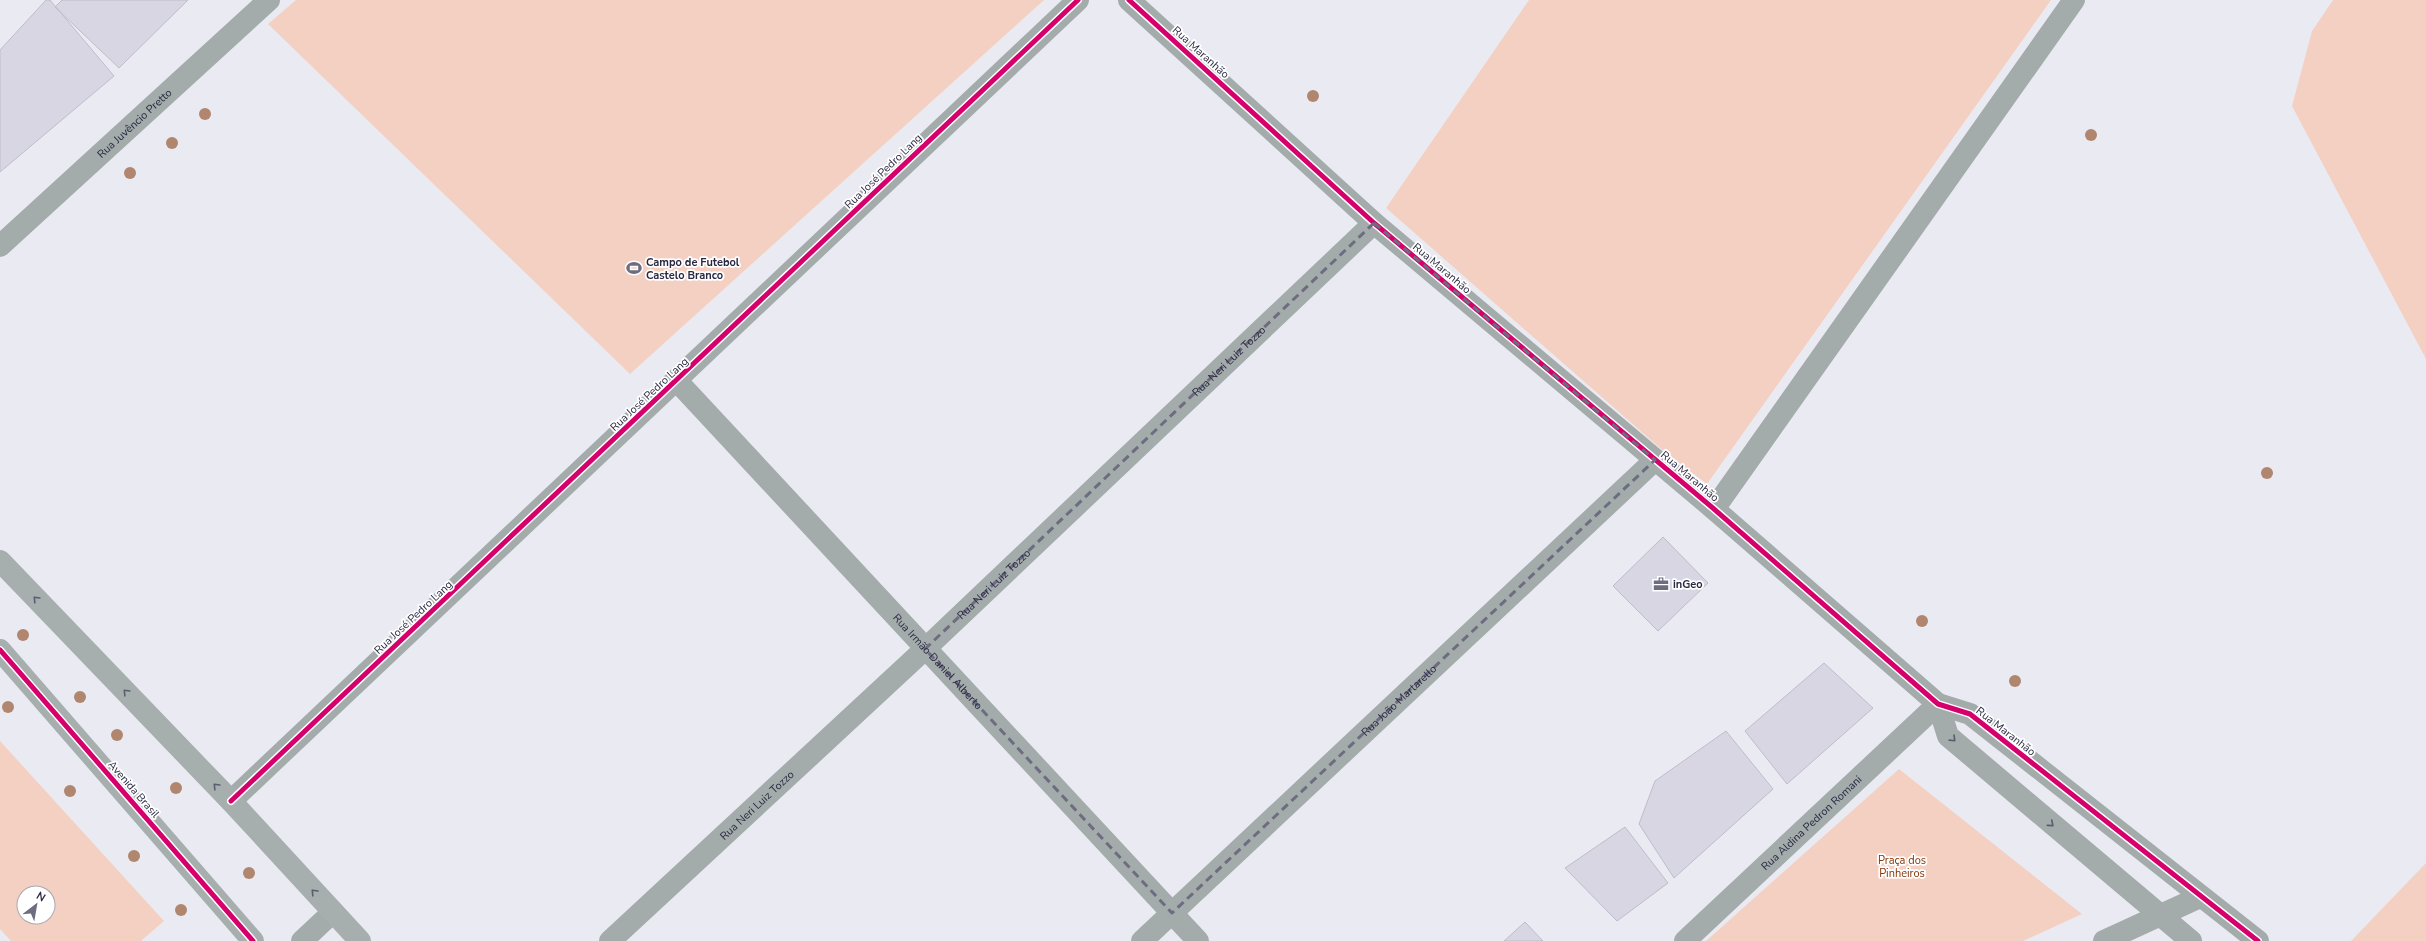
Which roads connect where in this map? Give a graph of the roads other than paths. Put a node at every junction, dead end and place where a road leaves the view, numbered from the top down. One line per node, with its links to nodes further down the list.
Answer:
1 (269, 0): 6 (street, Rua Juvêncio Pretto)
2 (1078, 0): 7 (street, Rua José Pedro Lang)
3 (1129, 0): 5 (street, Rua Maranhão)
4 (2074, 0): 9 (street)
5 (1374, 223): 8 (street, Rua Maranhão); 11 (street, Rua Neri Luiz Tozzo)
6 (0, 246)
7 (677, 381): 11 (street, Rua Irmão Daniel Alberto); 14 (street, Rua José Pedro Lang)
8 (1655, 460): 9 (street, Rua Maranhão); 17 (street, Rua João Martarello)
9 (1714, 509): 13 (street, Rua Maranhão)
10 (0, 561): 14 (main road, one-way to 10)
11 (925, 649): 17 (street, Rua Irmão Daniel Alberto); 22 (street, Rua Neri Luiz Tozzo)
12 (0, 650): 19 (main road, Avenida Brasil)
13 (1938, 704): 15 (street, Rua Maranhão); 18 (street, one-way to 18); 25 (street, Rua Aldina Pedron Romani)
14 (231, 802): 16 (main road, one-way to 14)
15 (2200, 896): 18 (street); 28 (street, Rua Maranhão)
16 (333, 912): 20 (street); 21 (main road)
17 (1172, 913): 23 (street, Rua João Martarello); 24 (street, Rua Irmão Daniel Alberto)
18 (2158, 915): 26 (street); 27 (street)
19 (253, 941)
20 (302, 941)
21 (360, 941)
22 (610, 941)
23 (1142, 941)
24 (1198, 941)
25 (1685, 941)
26 (2104, 941)
27 (2191, 941)
28 (2258, 941)

